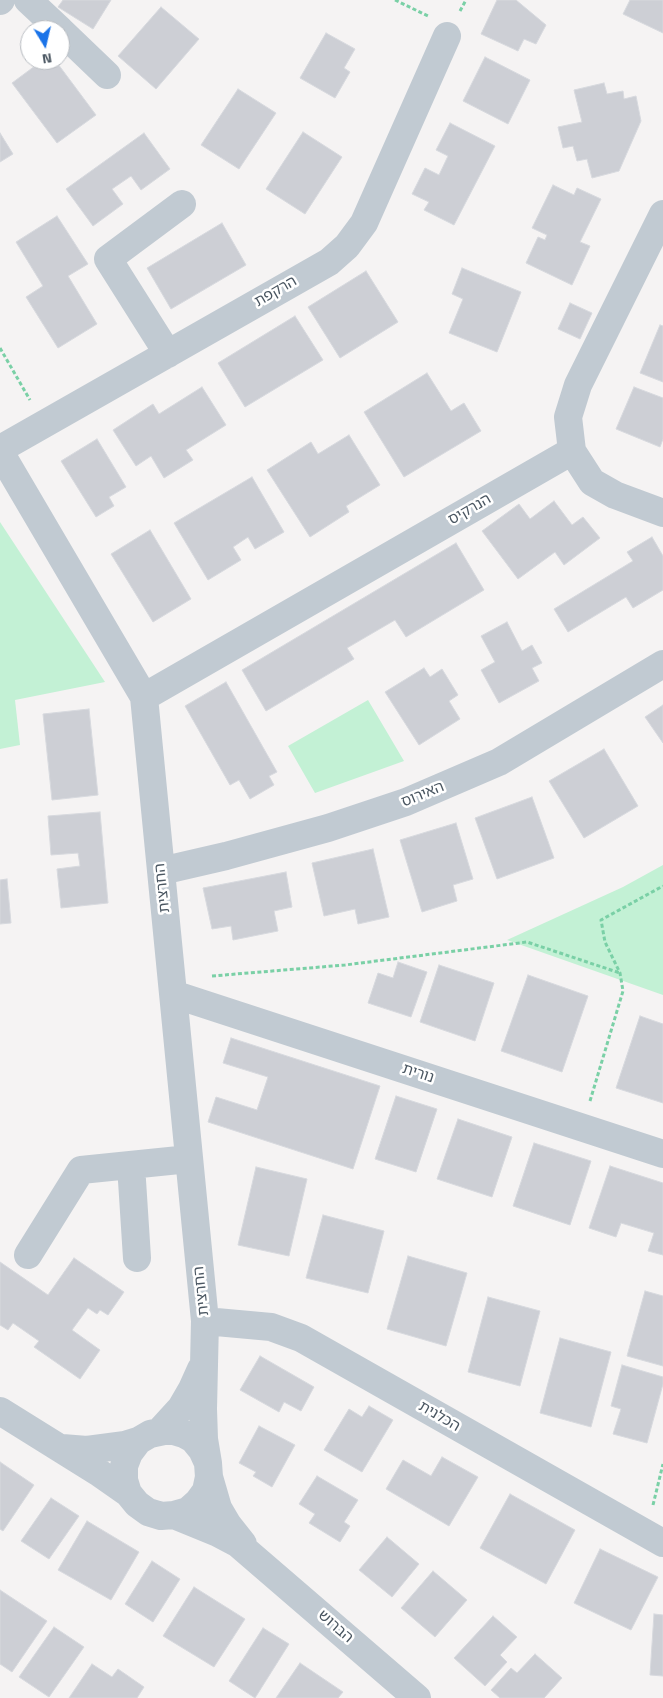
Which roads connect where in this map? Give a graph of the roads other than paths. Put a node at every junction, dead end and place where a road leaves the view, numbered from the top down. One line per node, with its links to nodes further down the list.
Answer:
1 (28, 0): 2 (street)
2 (49, 20)
3 (441, 28): 8 (street, הרקפת)
4 (70, 39): 5 (street)
5 (108, 75)
6 (182, 204): 8 (street)
7 (663, 214): 10 (street)
8 (168, 354): 9 (street, הרקפת)
9 (0, 451): 13 (street, החרצית)
10 (572, 451): 11 (street); 13 (street, הנרקיס)
11 (663, 513)
12 (663, 664): 14 (street, האירוס)
13 (144, 697): 14 (street, החרצית)
14 (161, 871): 15 (street, החרצית)
15 (172, 987): 16 (street, נורית); 17 (street, החרצית)
16 (663, 1154)
17 (189, 1159): 18 (street); 21 (street, החרצית)
18 (131, 1165): 19 (street); 20 (street)
19 (28, 1255)
20 (137, 1258)
21 (205, 1321): 22 (street, החרצית); 29 (street, הכלנית)
22 (204, 1361): 24 (street, החרצית); 26 (street, החרצית)
23 (0, 1411): 25 (street)
24 (149, 1436): 25 (street); 26 (street); 27 (street)
25 (60, 1448): 27 (street)
26 (209, 1470): 28 (street); 30 (street, הברוש)
27 (128, 1493): 28 (street)
28 (174, 1515): 30 (street, הברוש)
29 (654, 1539)
30 (252, 1555): 31 (street, הברוש)
31 (417, 1698)

